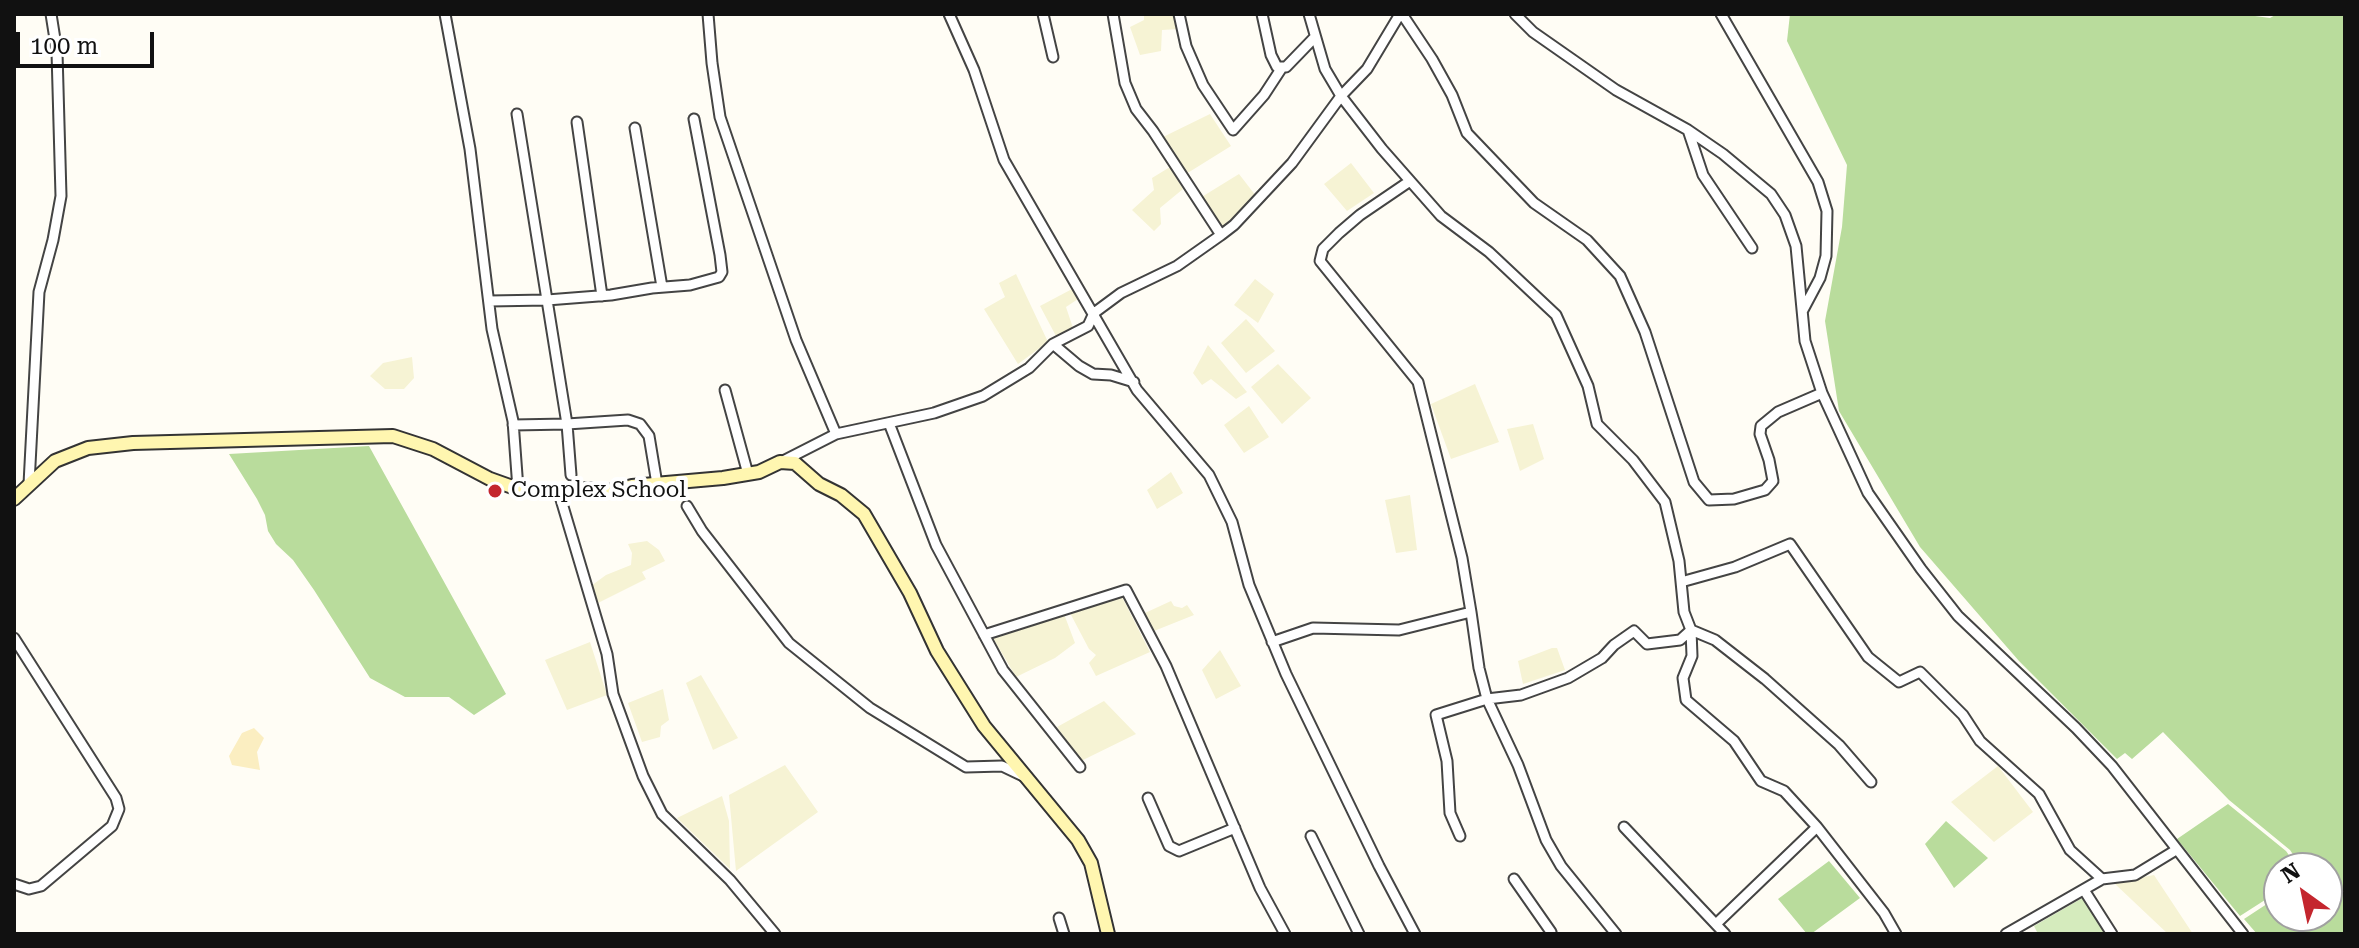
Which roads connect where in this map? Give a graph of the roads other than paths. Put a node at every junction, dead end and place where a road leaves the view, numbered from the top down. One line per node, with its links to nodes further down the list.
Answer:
1 (51, 14): 42 (street)
2 (445, 14): 28 (street)
3 (708, 14): 38 (street)
4 (949, 14): 30 (street)
5 (1043, 14): 14 (street)
6 (1113, 14): 23 (street)
7 (1179, 14): 15 (street)
8 (1262, 14): 15 (street)
9 (1309, 14): 13 (street)
10 (1401, 14): 16 (street); 34 (street)
11 (1515, 14): 21 (street)
12 (1721, 14): 29 (street)
13 (1315, 37): 15 (street); 16 (street)
14 (1053, 57)
15 (1281, 69)
16 (1341, 96): 22 (street); 23 (street)
17 (517, 114): 27 (street)
18 (694, 119): 25 (street)
19 (577, 122): 26 (street)
20 (635, 128): 25 (street)
21 (1688, 130): 24 (street); 29 (street)
22 (1410, 181): 48 (street); 49 (street)
23 (1221, 235): 30 (street)
24 (1752, 248)
25 (662, 287): 26 (street)
26 (602, 296): 27 (street)
27 (547, 300): 28 (street); 36 (street)
28 (489, 301): 37 (street)
29 (1803, 310): 34 (street)
30 (1094, 313): 31 (street); 32 (street)
31 (1053, 344): 32 (street); 35 (street)
32 (1134, 382): 53 (street)
33 (725, 390): 40 (street)
34 (1822, 393): 64 (street)
35 (889, 423): 38 (street); 51 (street)
36 (567, 424): 37 (street); 41 (street); 43 (street)
37 (513, 425): 44 (street)
38 (836, 434): 39 (street)
39 (780, 462): 40 (main road); 56 (main road)
40 (748, 474): 43 (main road)
41 (571, 475)
42 (29, 484): 44 (main road); 46 (main road)
43 (657, 484): 45 (main road)
44 (518, 489): 45 (main road)
45 (559, 493): 73 (street)
46 (14, 499)
47 (687, 506): 56 (street)
48 (1681, 582): 50 (street); 66 (street)
49 (1471, 612): 53 (street); 54 (street)
50 (1691, 630): 54 (street); 57 (street); 60 (street)
51 (984, 635): 55 (street); 61 (street)
52 (14, 638): 67 (street)
53 (1272, 642): 78 (street)
54 (1487, 699): 63 (street); 79 (street)
55 (1080, 767)
56 (1029, 779): 75 (main road)
57 (1871, 782)
58 (1148, 798): 61 (street)
59 (1624, 827): 71 (street)
60 (1817, 827): 71 (street); 81 (street)
61 (1235, 828): 76 (street)
62 (1311, 836): 77 (street)
63 (1460, 836)
64 (2176, 850): 66 (street); 85 (street)
65 (1514, 879): 72 (street)
66 (2102, 879): 68 (street)
67 (14, 884)
68 (2084, 890): 70 (street); 84 (street)
69 (1059, 918): 74 (street)
70 (2029, 921): 82 (street); 83 (street)
71 (1716, 924): 80 (street)
72 (1551, 933)
73 (775, 934)
74 (1064, 934)
75 (1108, 934)
76 (1285, 934)
77 (1359, 934)
78 (1415, 934)
79 (1616, 934)
80 (1725, 934)
81 (1896, 934)
82 (2006, 934)
83 (2035, 934)
84 (2112, 934)
85 (2243, 934)

